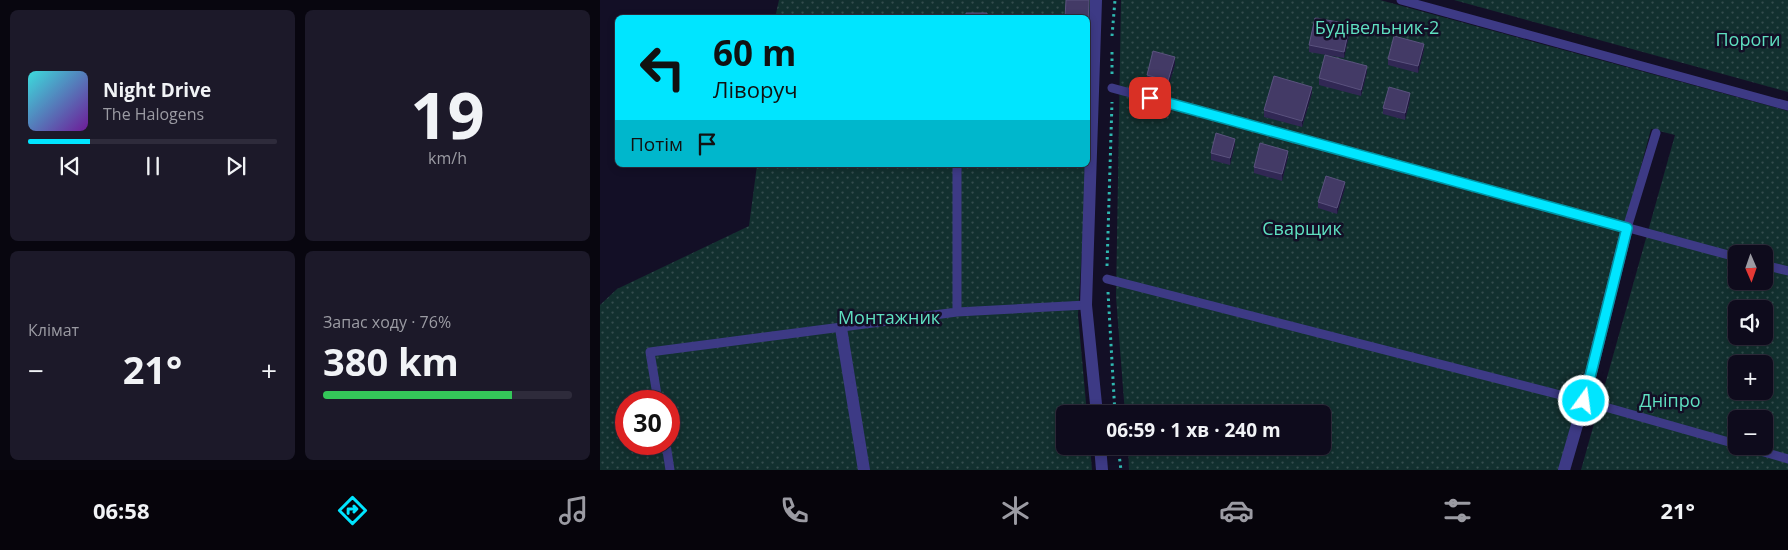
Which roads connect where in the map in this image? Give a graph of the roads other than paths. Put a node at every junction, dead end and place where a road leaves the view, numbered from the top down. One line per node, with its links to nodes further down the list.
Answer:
1 (1096, 0): 12 (street)
2 (1401, 0): 4 (lane)
3 (1112, 88): 7 (lane)
4 (1788, 106)
5 (1656, 133): 7 (lane)
6 (957, 167): 13 (lane)
7 (1627, 228): 8 (lane); 16 (street)
8 (1728, 255)
9 (1773, 267): 10 (lane)
10 (1788, 271)
11 (1107, 278): 16 (lane)
12 (1086, 305): 13 (lane); 17 (street)
13 (957, 312): 14 (lane)
14 (841, 328): 15 (lane); 24 (street)
15 (656, 390)
16 (1584, 401): 18 (lane); 26 (street)
17 (1096, 405)
18 (1728, 442)
19 (668, 455): 23 (lane)
20 (1101, 455): 25 (street)
21 (1773, 455): 22 (lane)
22 (1788, 459)
23 (670, 470)
24 (864, 470)
25 (1102, 470)
26 (1564, 470)

